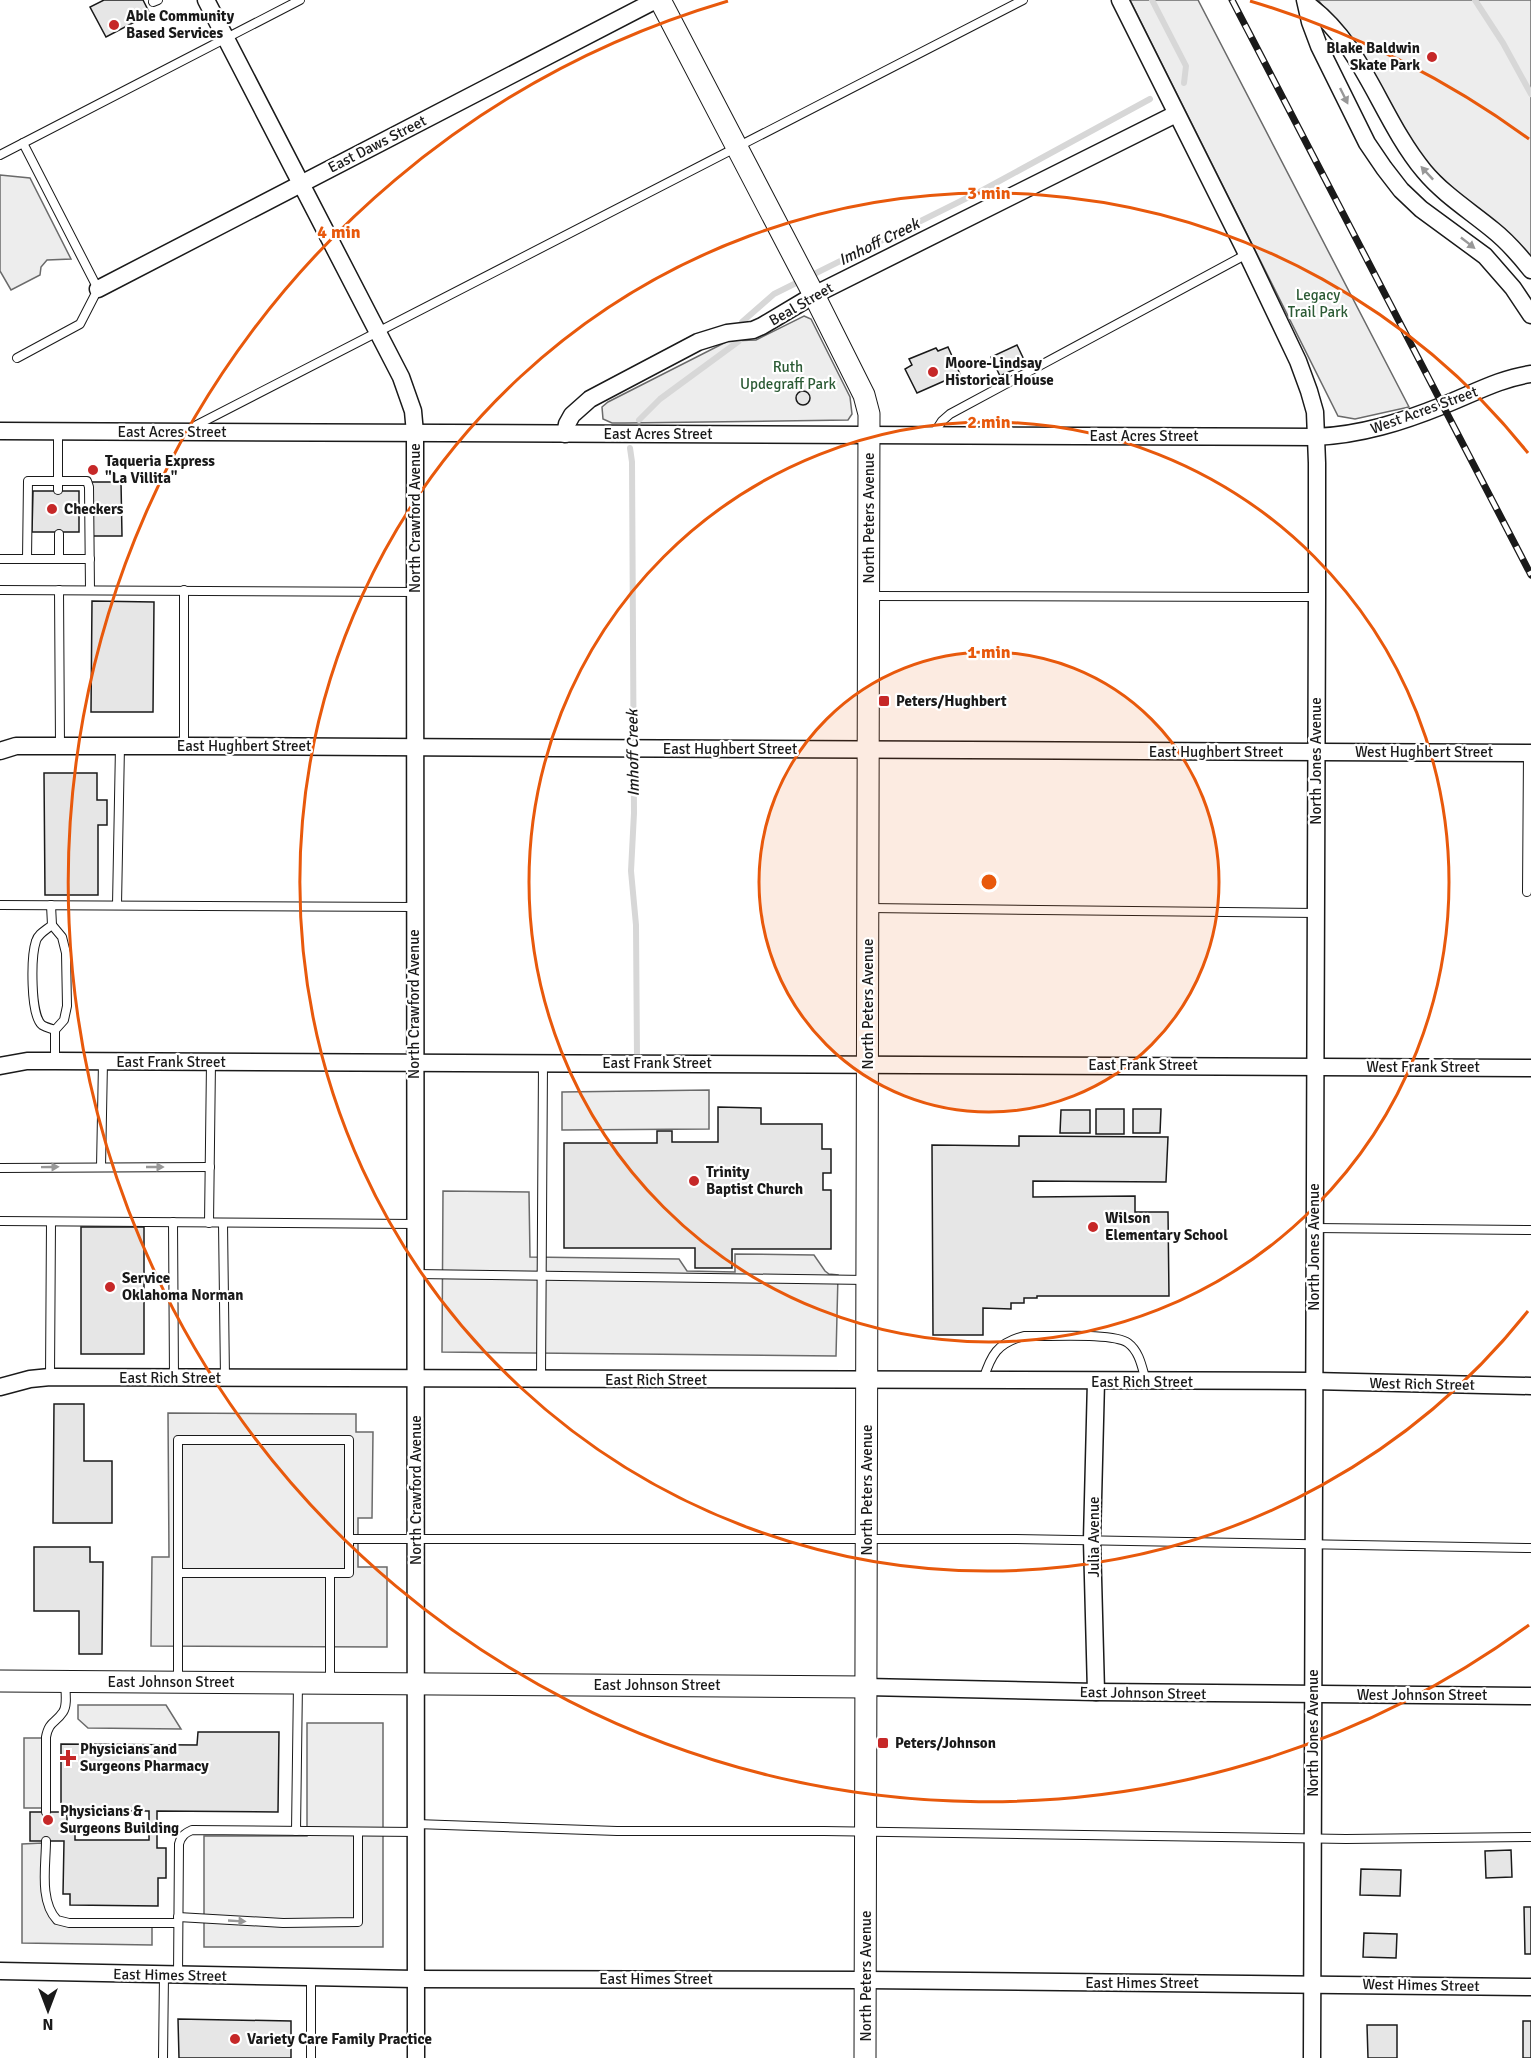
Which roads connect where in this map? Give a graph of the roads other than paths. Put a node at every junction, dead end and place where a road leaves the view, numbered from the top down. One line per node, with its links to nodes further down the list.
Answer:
1 (207, 0): 7 (street, North Crawford Avenue)
2 (300, 0): 7 (lane)
3 (658, 0): 10 (street, North Peters Avenue); 12 (street, East Daws Street)
4 (1023, 0): 10 (lane)
5 (1120, 0): 8 (street, North Jones Avenue)
6 (1306, 2): 14 (street, one-way to 6); 17 (street, one-way to 17)
7 (226, 38): 9 (lane); 12 (street, North Crawford Avenue)
8 (1176, 114): 13 (street, North Jones Avenue); 16 (street, Beal Street)
9 (23, 143): 11 (lane); 15 (lane)
10 (737, 147): 16 (street, North Peters Avenue); 18 (lane)
11 (0, 155)
12 (300, 184): 15 (street, East Daws Street); 18 (street, North Crawford Avenue)
13 (1247, 254): 27 (lane); 28 (street, North Jones Avenue)
14 (1531, 270)
15 (98, 289): 19 (lane)
16 (811, 290): 25 (street, Beal Street); 26 (street, North Peters Avenue)
17 (1531, 315)
18 (377, 332): 23 (lane); 24 (street, North Crawford Avenue)
19 (17, 358)
20 (1531, 374): 28 (street, West Acres Street)
21 (0, 432): 22 (street, East Acres Street)
22 (58, 432): 23 (street, East Acres Street); 29 (lane)
23 (184, 432): 24 (street, East Acres Street)
24 (415, 433): 25 (street, East Acres Street); 39 (street, North Crawford Avenue)
25 (565, 434): 26 (street, East Acres Street)
26 (869, 435): 27 (street, East Acres Street); 40 (street, North Peters Avenue)
27 (933, 435): 28 (street, East Acres Street)
28 (1315, 437): 41 (street, North Jones Avenue)
29 (58, 485): 32 (lane); 34 (lane)
30 (59, 534): 33 (lane)
31 (0, 559): 32 (lane)
32 (27, 559): 33 (lane)
33 (59, 559): 34 (lane)
34 (90, 559): 37 (lane)
35 (0, 590): 36 (lane)
36 (59, 590): 37 (lane); 42 (lane)
37 (90, 590): 38 (lane)
38 (184, 590): 39 (lane); 44 (lane)
39 (415, 592): 45 (street, North Crawford Avenue)
40 (868, 596): 41 (lane); 46 (street, North Peters Avenue)
41 (1317, 597): 48 (street, North Jones Avenue)
42 (60, 746): 43 (street, East Hughbert Street); 47 (street, East Hughbert Street)
43 (120, 746): 44 (street, East Hughbert Street); 53 (lane)
44 (184, 746): 45 (street, East Hughbert Street)
45 (415, 747): 46 (street, East Hughbert Street); 54 (street, North Crawford Avenue)
46 (868, 750): 48 (street, East Hughbert Street); 55 (street, North Peters Avenue)
47 (0, 751)
48 (1316, 752): 49 (street, West Hughbert Street); 56 (street, North Jones Avenue)
49 (1529, 753): 50 (lane)
50 (1527, 892)
51 (0, 905): 52 (lane)
52 (51, 905): 53 (lane); 57 (lane)
53 (117, 905): 54 (lane)
54 (414, 907): 62 (street, North Crawford Avenue)
55 (868, 908): 56 (lane); 64 (street, North Peters Avenue)
56 (1316, 913): 66 (street, North Jones Avenue)
57 (52, 925): 58 (lane); 58 (lane)
58 (55, 1030): 59 (lane)
59 (55, 1061): 60 (street, East Frank Street); 65 (street, East Frank Street)
60 (103, 1062): 61 (street, East Frank Street); 68 (lane)
61 (211, 1062): 62 (street, East Frank Street); 69 (lane)
62 (414, 1062): 63 (street, East Frank Street); 76 (street, North Crawford Avenue)
63 (543, 1063): 64 (street, East Frank Street); 80 (lane)
64 (868, 1064): 66 (street, East Frank Street); 81 (street, North Peters Avenue)
65 (0, 1066)
66 (1314, 1066): 67 (street, West Frank Street); 77 (street, North Jones Avenue)
67 (1531, 1068)
68 (101, 1167): 69 (lane, one-way to 69); 70 (lane, one-way to 68)
69 (210, 1167): 74 (lane)
70 (0, 1168)
71 (0, 1221): 72 (lane)
72 (51, 1222): 73 (lane); 82 (lane)
73 (173, 1222): 74 (lane); 83 (lane)
74 (208, 1223): 75 (lane)
75 (223, 1223): 76 (lane); 84 (lane)
76 (415, 1224): 79 (street, North Crawford Avenue)
77 (1314, 1228): 78 (lane); 90 (street, North Jones Avenue)
78 (1531, 1230)
79 (415, 1274): 80 (lane); 85 (street, North Crawford Avenue)
80 (542, 1275): 81 (lane); 86 (lane)
81 (868, 1280): 87 (street, North Peters Avenue)
82 (50, 1377): 83 (street, East Rich Street); 93 (street, East Rich Street)
83 (174, 1378): 84 (street, East Rich Street)
84 (225, 1378): 85 (street, East Rich Street)
85 (416, 1380): 86 (street, East Rich Street); 96 (street, North Crawford Avenue)
86 (542, 1380): 87 (street, East Rich Street)
87 (868, 1380): 88 (street, East Rich Street); 95 (street, North Peters Avenue)
88 (983, 1380): 89 (street, East Rich Street); 91 (lane)
89 (1096, 1381): 91 (street, East Rich Street); 97 (street, Julia Avenue)
90 (1313, 1381): 91 (street, East Rich Street); 92 (street, West Rich Street); 98 (street, North Jones Avenue)
91 (1146, 1382)
92 (1531, 1386)
93 (0, 1387)
94 (349, 1539): 96 (lane); 100 (lane); 101 (lane)
95 (867, 1539): 96 (lane); 97 (lane); 108 (street, North Peters Avenue)
96 (416, 1540): 107 (street, North Crawford Avenue)
97 (1092, 1540): 98 (lane); 109 (street, Julia Avenue)
98 (1313, 1544): 99 (lane); 110 (street, North Jones Avenue)
99 (1531, 1548)
100 (178, 1573): 101 (lane); 104 (lane)
101 (330, 1573): 106 (lane)
102 (0, 1681): 103 (street, East Johnson Street)
103 (65, 1681): 104 (street, East Johnson Street); 112 (lane)
104 (178, 1682): 105 (street, East Johnson Street)
105 (298, 1683): 106 (street, East Johnson Street); 114 (lane)
106 (330, 1683): 107 (street, East Johnson Street)
107 (416, 1683): 108 (street, East Johnson Street); 113 (street, North Crawford Avenue)
108 (866, 1687): 109 (street, East Johnson Street); 116 (street, North Peters Avenue)
109 (1096, 1692): 110 (street, East Johnson Street)
110 (1313, 1694): 111 (street, West Johnson Street); 118 (street, North Jones Avenue)
111 (1531, 1696)
112 (46, 1812)
113 (416, 1828): 115 (lane); 116 (lane); 124 (street, North Crawford Avenue)
114 (296, 1831): 115 (lane); 120 (lane)
115 (358, 1832): 120 (lane, one-way to 115)
116 (866, 1832): 118 (lane); 125 (street, North Peters Avenue)
117 (1531, 1837): 118 (lane)
118 (1313, 1839): 126 (street, North Jones Avenue)
119 (46, 1841): 120 (lane)
120 (178, 1920): 122 (lane)
121 (0, 1971): 122 (street, East Himes Street)
122 (171, 1975): 123 (street, East Himes Street); 128 (lane)
123 (311, 1977): 124 (street, East Himes Street); 129 (lane)
124 (415, 1979): 125 (street, East Himes Street); 130 (street, North Crawford Avenue)
125 (866, 1980): 126 (street, East Himes Street); 131 (street, North Peters Avenue)
126 (1312, 1983): 127 (street, West Himes Street); 132 (street, North Jones Avenue)
127 (1531, 1987)
128 (163, 2058)
129 (311, 2058)
130 (416, 2058)
131 (866, 2058)
132 (1311, 2058)

